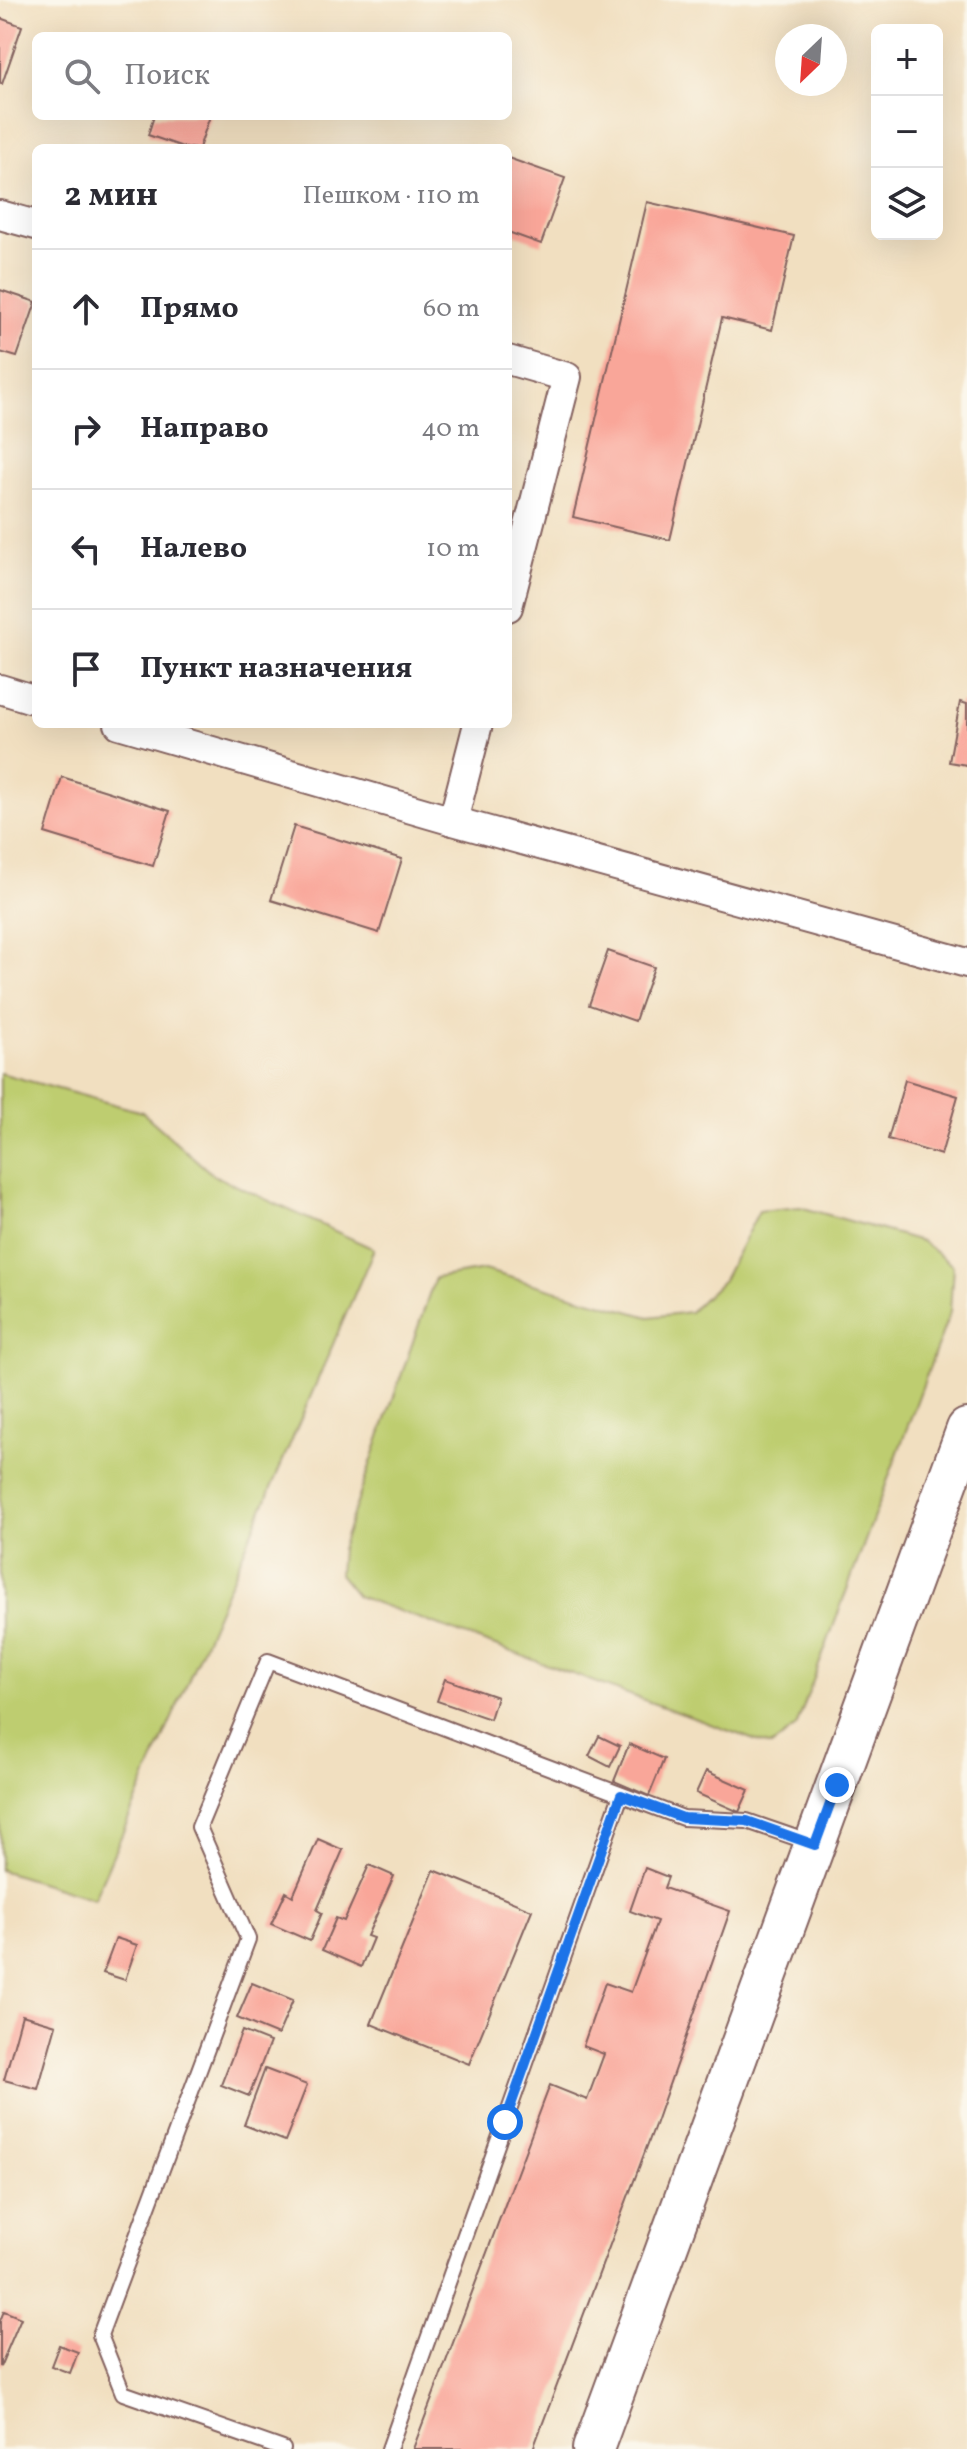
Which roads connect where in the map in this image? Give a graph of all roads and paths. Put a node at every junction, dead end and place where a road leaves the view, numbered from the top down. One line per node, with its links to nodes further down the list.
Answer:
1 (0, 215): 2 (street)
2 (32, 224)
3 (512, 361): 4 (street)
4 (512, 591)
5 (0, 689): 6 (street)
6 (32, 699)
7 (133, 728): 9 (street)
8 (477, 728): 9 (street)
9 (453, 821): 10 (street)
10 (967, 963)
11 (967, 1429): 13 (street)
12 (621, 1795): 13 (lane); 14 (lane); 15 (lane)
13 (815, 1845): 16 (street)
14 (283, 2449)
15 (389, 2449)
16 (593, 2449)

